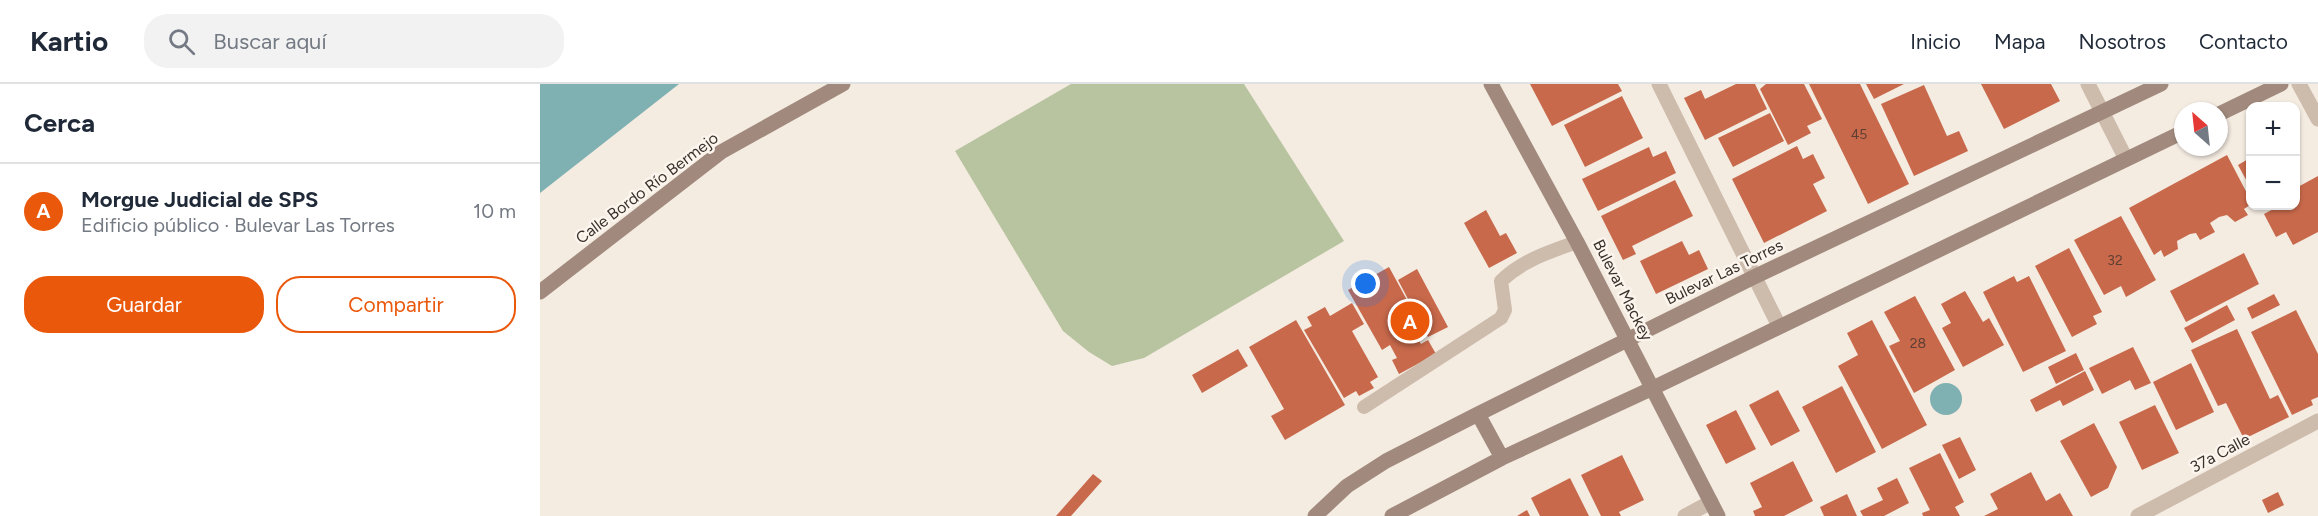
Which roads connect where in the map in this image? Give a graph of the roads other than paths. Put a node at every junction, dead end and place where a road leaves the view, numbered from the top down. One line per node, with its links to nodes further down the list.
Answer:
1 (843, 84): 15 (street, Calle Bordo Río Bermejo)
2 (1491, 84): 13 (street, Bulevar Mackey)
3 (1659, 84): 14 (street)
4 (2088, 84): 9 (street)
5 (2161, 84): 9 (street, Bulevar Las Torres)
6 (2281, 84): 8 (street)
7 (2299, 84): 10 (street)
8 (2228, 110)
9 (2103, 112): 12 (street); 14 (street, Bulevar Las Torres)
10 (2318, 119)
11 (2174, 136): 12 (street)
12 (2126, 159): 16 (street)
13 (1577, 242): 17 (street, Bulevar Mackey); 19 (lane)
14 (1754, 277): 16 (street); 17 (street, Bulevar Las Torres)
15 (540, 292)
16 (1779, 326): 18 (street)
17 (1627, 338): 18 (street, Bulevar Mackey); 20 (street, Bulevar Las Torres)
18 (1653, 388): 22 (street); 23 (street, Bulevar Mackey)
19 (1364, 407)
20 (1478, 414): 22 (street); 24 (street, Bulevar Las Torres)
21 (2318, 421): 27 (street, 37a Calle)
22 (1502, 458): 25 (street)
23 (1715, 509): 26 (street)
24 (1315, 516)
25 (1392, 516)
26 (1685, 516)
27 (2138, 516)

